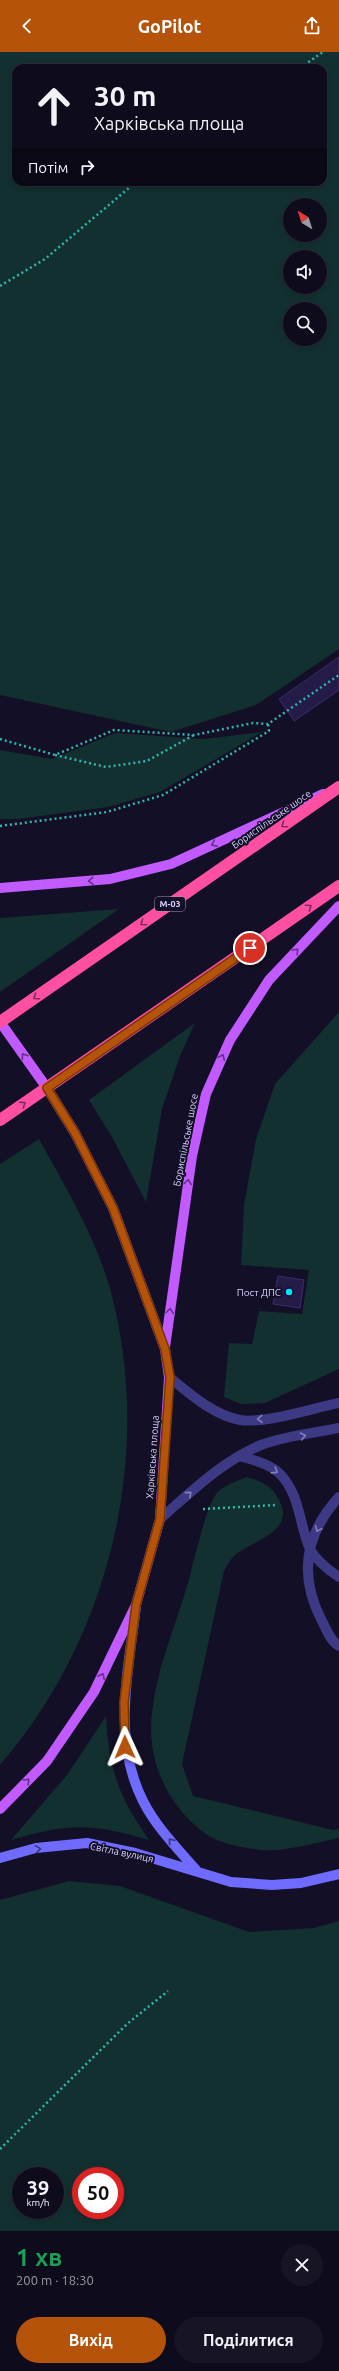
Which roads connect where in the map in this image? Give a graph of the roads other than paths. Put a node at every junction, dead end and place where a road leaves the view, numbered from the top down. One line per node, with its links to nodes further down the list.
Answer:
1 (339, 787): 3 (main road, Бориспільське шосе, one-way to 3); 5 (highway, Бориспільське шосе / М-03, one-way to 5)
2 (339, 886): 6 (highway, one-way to 2)
3 (0, 888)
4 (339, 906): 8 (main road, Бориспільське шосе, one-way to 4)
5 (0, 1022): 6 (main road, Харківська площа, one-way to 5)
6 (47, 1088): 7 (highway, one-way to 6); 8 (main road, Харківська площа)
7 (0, 1120)
8 (165, 1349): 9 (main road, Харківська площа)
9 (170, 1377): 10 (lane, one-way to 9); 14 (main road, Харківська площа)
10 (339, 1403)
11 (339, 1428): 12 (lane, one-way to 11)
12 (239, 1456): 14 (lane, one-way to 12); 15 (lane, one-way to 15)
13 (339, 1497): 15 (lane, one-way to 15)
14 (160, 1519): 17 (main road, Харківська площа)
15 (309, 1548): 16 (lane); 18 (lane)
16 (339, 1577)
17 (136, 1605): 19 (main road, Харківська площа, one-way to 17); 21 (main road, one-way to 17)
18 (339, 1646)
19 (0, 1809)
20 (0, 1858): 21 (main road, Світла вулиця, one-way to 21)
21 (197, 1871): 22 (main road, Світла вулиця)
22 (339, 1874)

